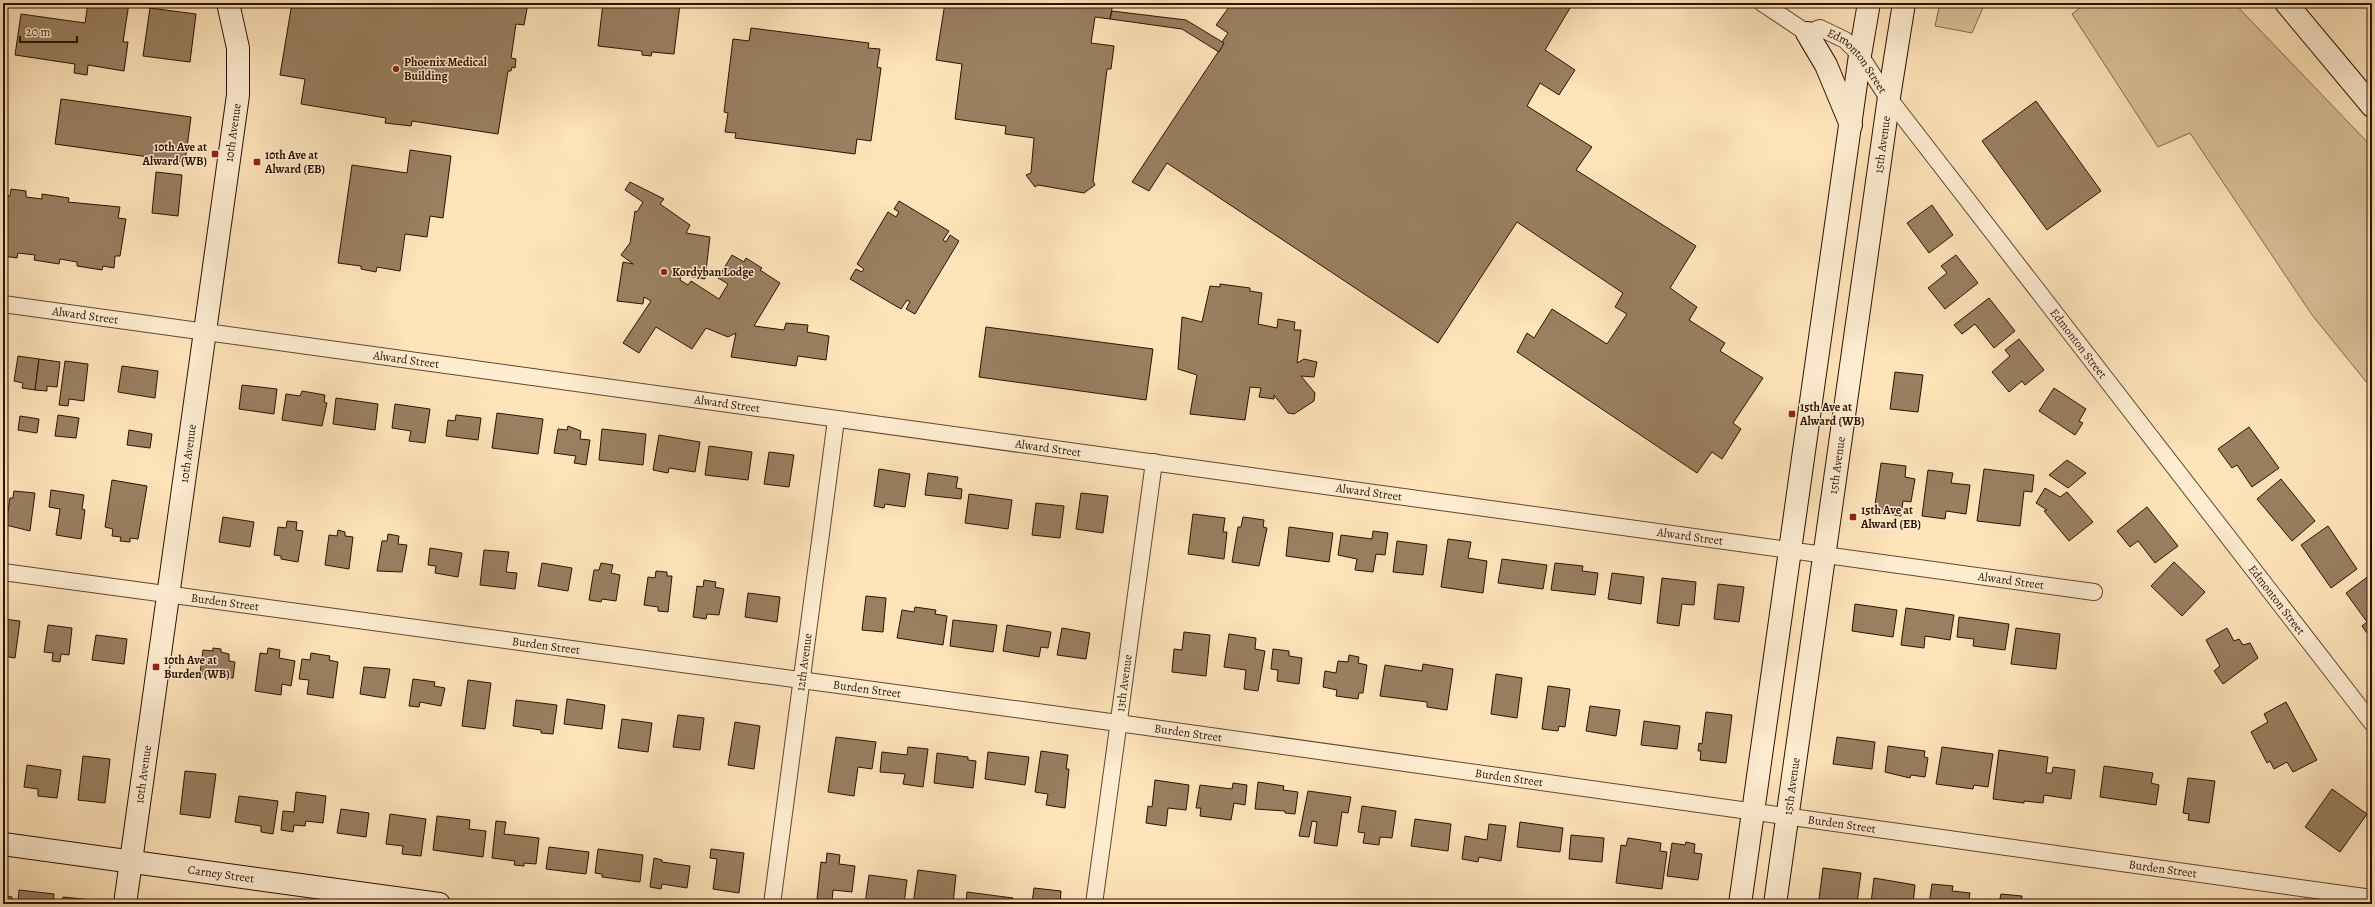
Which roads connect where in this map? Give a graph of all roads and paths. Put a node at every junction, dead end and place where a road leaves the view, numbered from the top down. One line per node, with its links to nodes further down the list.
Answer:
1 (228, 3): 12 (main road, 10th Avenue)
2 (1762, 3): 6 (street, Edmonton Street)
3 (1869, 3): 7 (main road)
4 (1904, 3): 8 (main road, 15th Avenue)
5 (2286, 3): 9 (main road)
6 (1807, 33): 7 (street, Edmonton Street); 10 (main road)
7 (1860, 55): 8 (street, Edmonton Street); 10 (main road)
8 (1889, 97): 16 (main road, 15th Avenue); 22 (street, Edmonton Street)
9 (2372, 106)
10 (1852, 126): 15 (main road)
11 (3, 304): 12 (street, Alward Street)
12 (204, 332): 13 (street, Alward Street); 19 (main road, 10th Avenue)
13 (836, 420): 14 (street, Alward Street); 20 (street, 12th Avenue)
14 (1154, 462): 15 (street, Alward Street); 21 (street, 13th Avenue)
15 (1791, 550): 16 (street, Alward Street); 23 (main road)
16 (1824, 554): 18 (street, Alward Street); 24 (main road, 15th Avenue)
17 (3, 572): 19 (street, Burden Street)
18 (2094, 592)
19 (167, 595): 20 (street, Burden Street); 26 (main road, 10th Avenue)
20 (802, 680): 21 (street, Burden Street); 30 (street, 12th Avenue)
21 (1118, 723): 23 (street, Burden Street); 31 (street, 13th Avenue)
22 (2372, 723)
23 (1753, 813): 24 (street, Burden Street); 32 (main road)
24 (1787, 818): 27 (street, Burden Street); 33 (main road, 15th Avenue)
25 (3, 844): 26 (main road, Carney Street)
26 (131, 861): 28 (main road, 10th Avenue); 29 (main road, Carney Street)
27 (2372, 898)
28 (125, 904)
29 (439, 904)
30 (772, 904)
31 (1094, 904)
32 (1740, 904)
33 (1775, 904)

